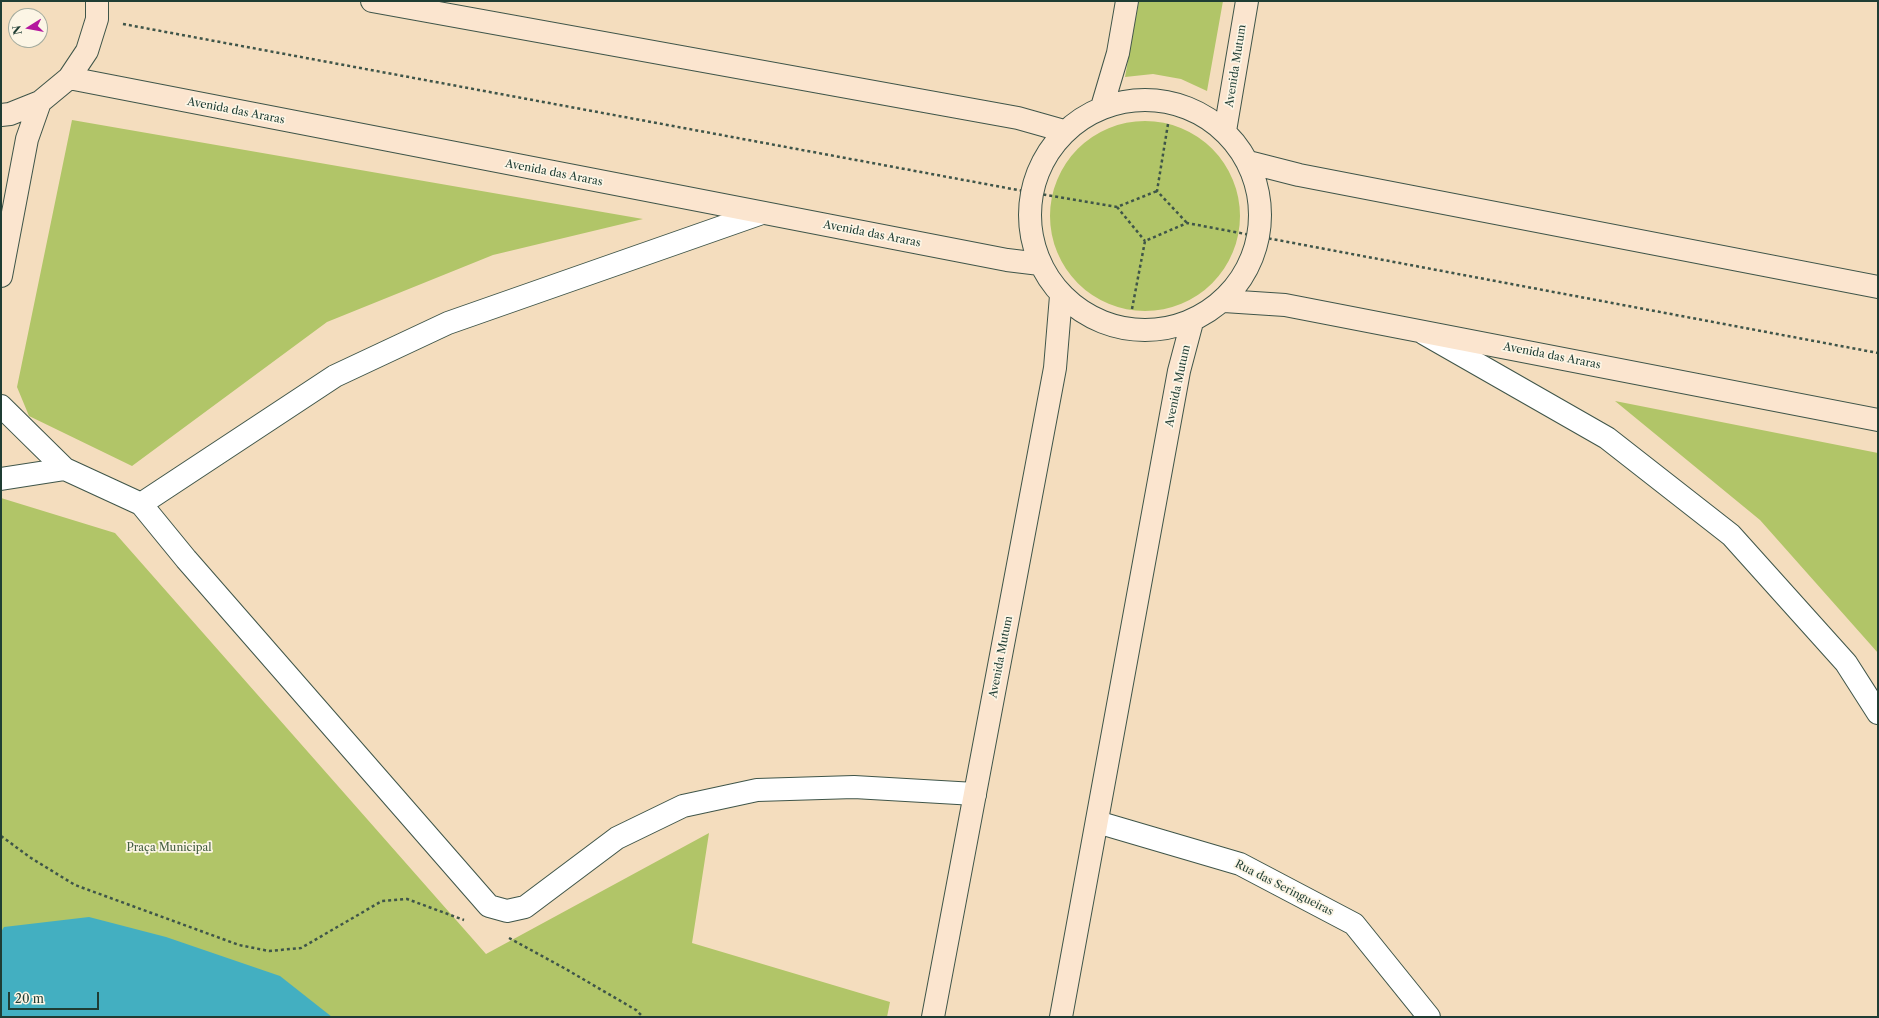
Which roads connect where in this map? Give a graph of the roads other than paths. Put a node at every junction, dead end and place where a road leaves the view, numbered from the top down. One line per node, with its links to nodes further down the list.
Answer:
1 (372, 1): 9 (street)
2 (1127, 1): 7 (street)
3 (1247, 1): 10 (street, Avenida Mutum)
4 (97, 10): 5 (street)
5 (69, 78): 6 (street); 12 (street, Avenida das Araras)
6 (40, 102): 8 (street); 14 (street)
7 (1102, 107): 9 (street); 10 (street)
8 (1, 115)
9 (1064, 131): 13 (street)
10 (1225, 132): 11 (street)
11 (1248, 162): 15 (street); 17 (street)
12 (762, 213): 13 (street, Avenida das Araras); 24 (street)
13 (1040, 264): 16 (street)
14 (1, 276)
15 (1878, 287)
16 (1061, 296): 18 (street); 26 (street, Avenida Mutum)
17 (1224, 301): 18 (street); 19 (street, Avenida das Araras)
18 (1192, 322): 27 (street, Avenida Mutum)
19 (1419, 330): 21 (street, Avenida das Araras); 25 (street)
20 (1, 406): 22 (street)
21 (1878, 420)
22 (65, 469): 23 (street); 24 (street)
23 (1, 479)
24 (141, 504): 26 (street)
25 (1878, 713)
26 (975, 794): 28 (street, Avenida Mutum)
27 (1097, 822): 29 (street, Avenida Mutum); 30 (street, Rua das Seringueiras)
28 (933, 1017)
29 (1061, 1017)
30 (1429, 1017)

